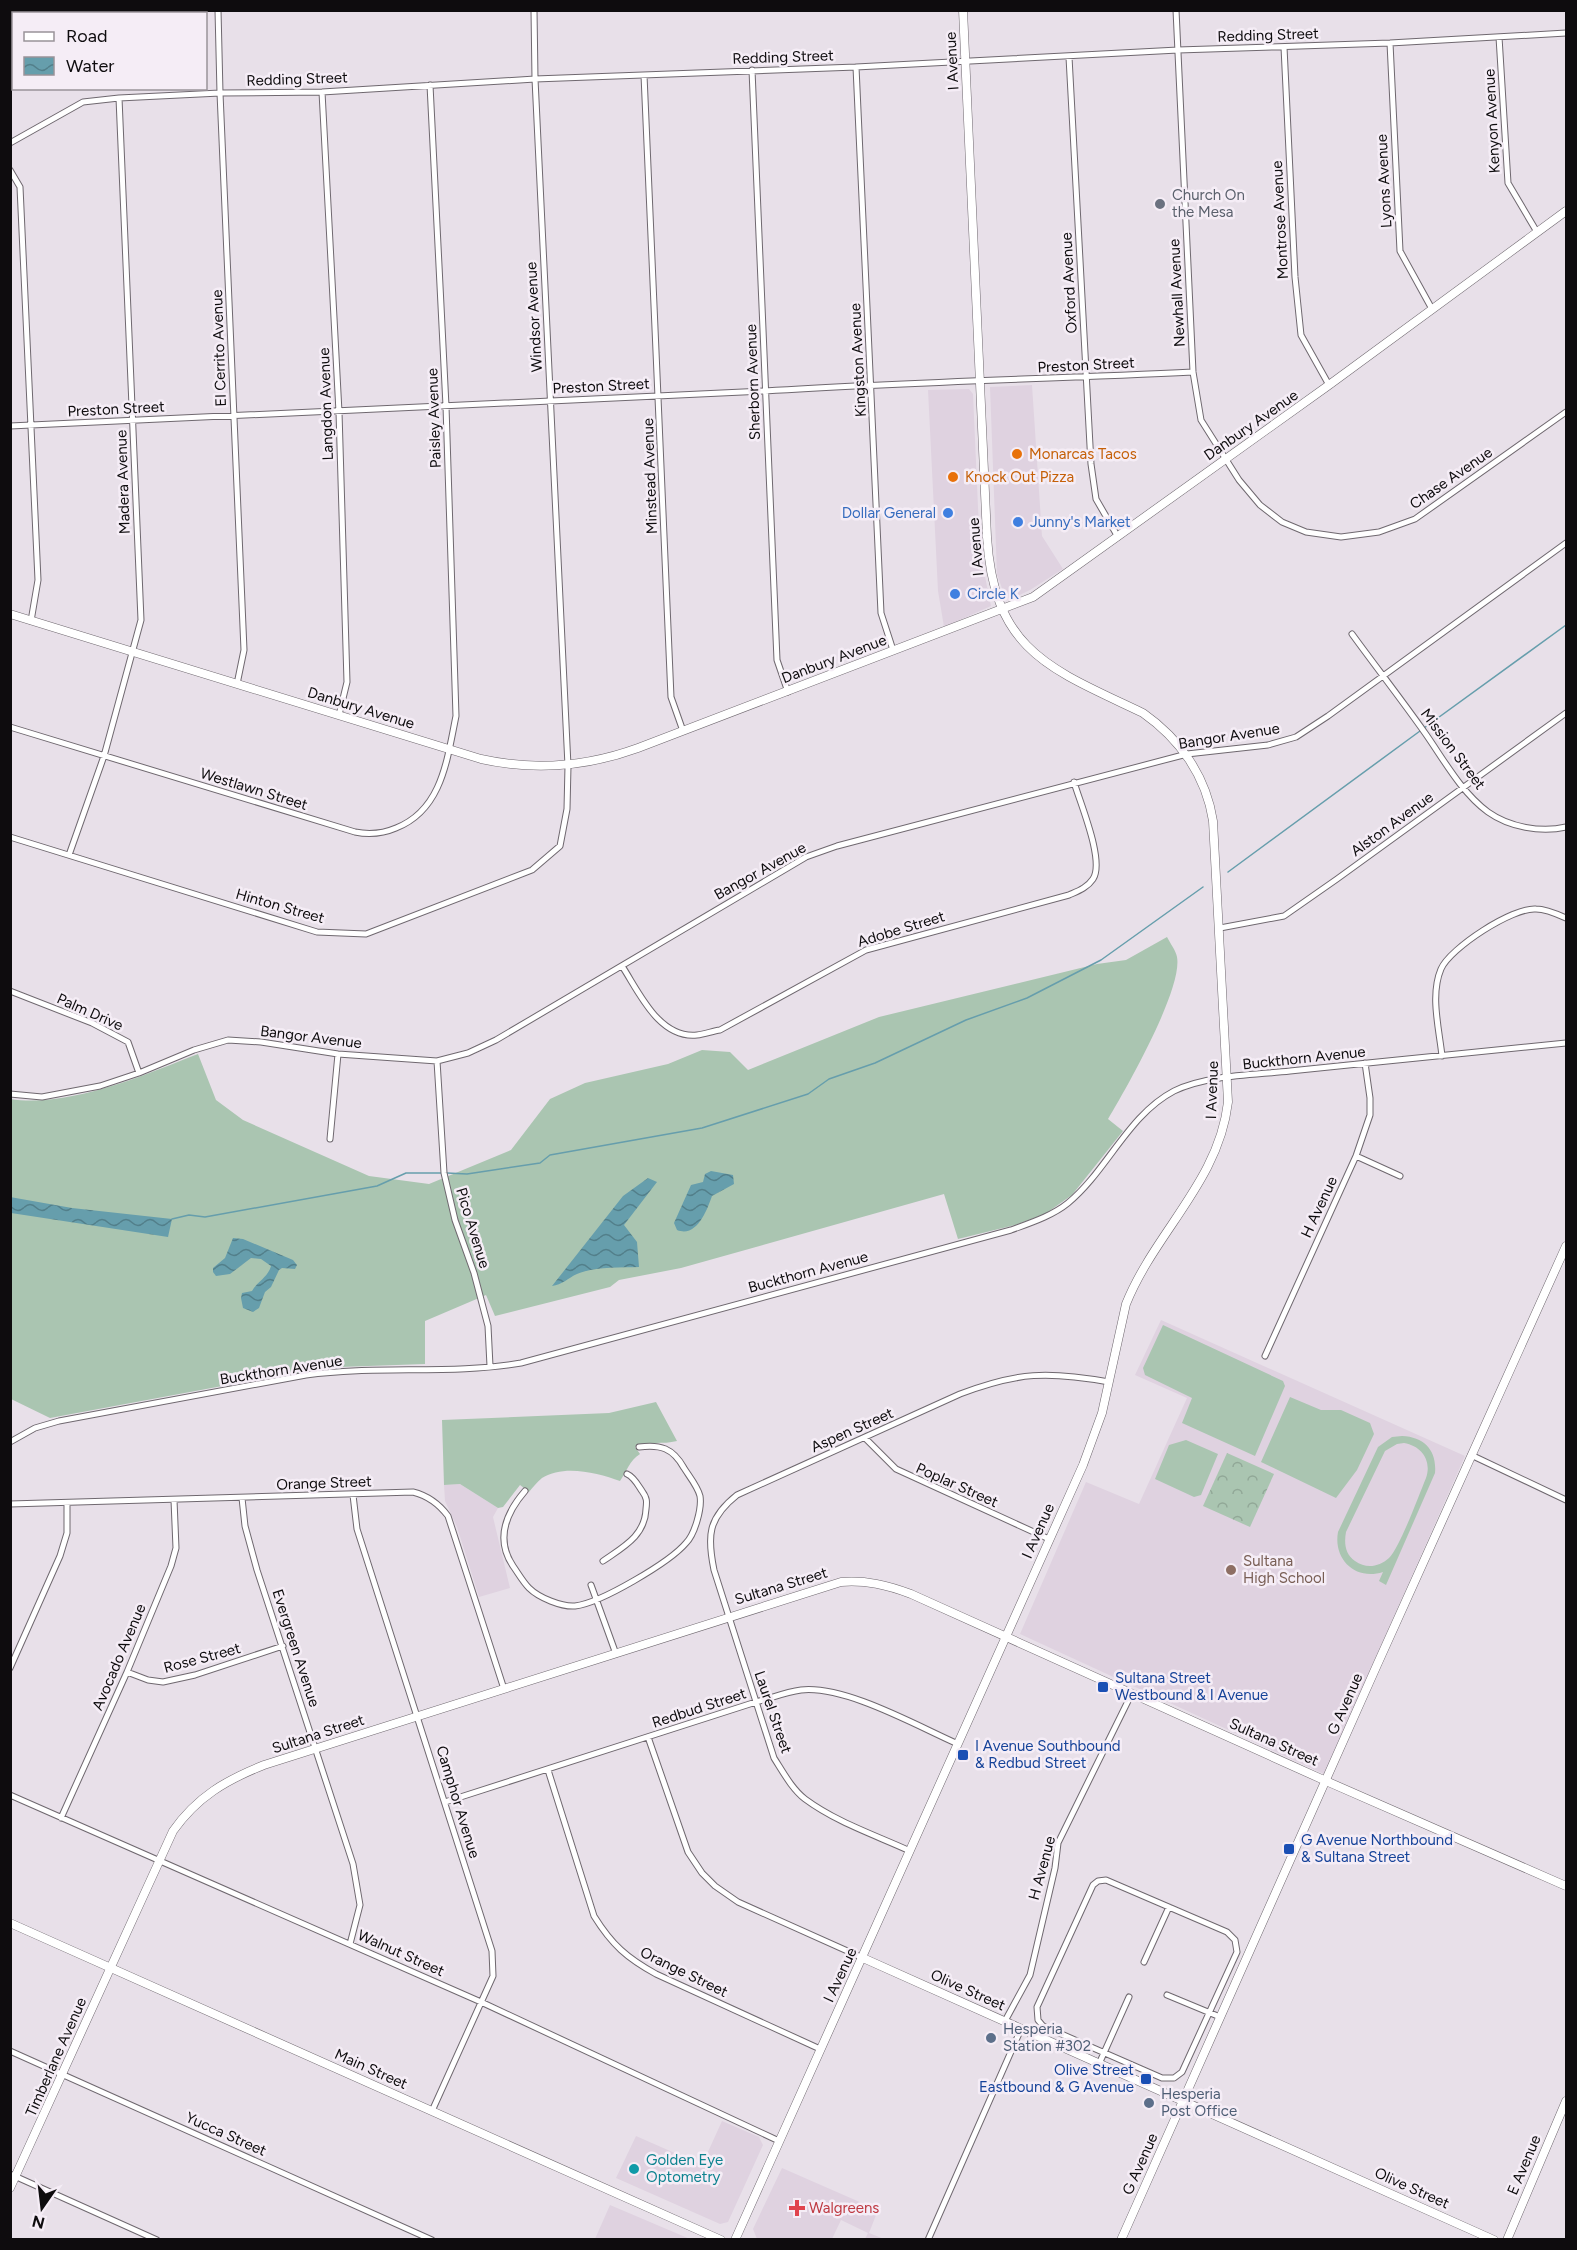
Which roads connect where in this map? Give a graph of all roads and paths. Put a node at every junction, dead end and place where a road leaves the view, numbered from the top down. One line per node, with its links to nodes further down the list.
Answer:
1 (218, 10): 18 (street, El Cerrito Avenue)
2 (534, 10): 15 (street, Windsor Avenue)
3 (963, 10): 11 (street, I Avenue)
4 (1176, 10): 9 (street, Newhall Avenue)
5 (1566, 33): 6 (street, Redding Street)
6 (1499, 37): 7 (street, Redding Street); 23 (street, Kenyon Avenue)
7 (1390, 43): 8 (street, Redding Street); 24 (street, Lyons Avenue)
8 (1284, 46): 9 (street, Redding Street); 29 (street, Montrose Avenue)
9 (1178, 50): 10 (street, Redding Street); 25 (street, Newhall Avenue)
10 (1069, 57): 11 (street, Redding Street); 26 (street, Oxford Avenue)
11 (965, 62): 12 (street, Redding Street); 27 (street, I Avenue)
12 (856, 67): 13 (street, Redding Street); 28 (street, Kingston Avenue)
13 (752, 70): 14 (street, Redding Street); 30 (street, Sherborn Avenue)
14 (644, 75): 15 (street, Redding Street); 31 (street, Minstead Avenue)
15 (535, 79): 16 (street, Redding Street); 32 (street, Windsor Avenue)
16 (430, 86): 17 (street, Redding Street); 33 (street, Paisley Avenue)
17 (322, 92): 18 (street, Redding Street); 34 (street, Langdon Avenue)
18 (220, 93): 19 (street, Redding Street); 36 (street, El Cerrito Avenue)
19 (119, 99): 20 (street, Redding Street); 37 (street, Madera Avenue)
20 (10, 143)
21 (10, 170): 38 (street)
22 (1566, 212): 23 (street, Danbury Avenue)
23 (1536, 232): 24 (street, Danbury Avenue)
24 (1432, 309): 29 (street, Danbury Avenue)
25 (1193, 372): 26 (street, Preston Street); 40 (street, Newhall Avenue)
26 (1087, 377): 27 (street, Preston Street); 41 (street, Oxford Avenue)
27 (980, 382): 28 (street, Preston Street); 43 (street, I Avenue)
28 (872, 385): 30 (street, Preston Street); 47 (street, Kingston Avenue)
29 (1329, 385): 40 (street, Danbury Avenue)
30 (765, 391): 31 (street, Preston Street); 51 (street, Sherborn Avenue)
31 (659, 396): 32 (street, Preston Street); 55 (street, Minstead Avenue)
32 (550, 401): 33 (street, Preston Street); 59 (street, Windsor Avenue)
33 (446, 406): 34 (street, Preston Street); 56 (street, Paisley Avenue)
34 (339, 412): 36 (street, Preston Street); 53 (street, Langdon Avenue)
35 (1566, 412): 40 (street, Chase Avenue)
36 (234, 417): 37 (street, Preston Street); 50 (street, El Cerrito Avenue)
37 (133, 419): 38 (street, Preston Street); 48 (street, Madera Avenue)
38 (30, 425): 39 (street, Preston Street); 45 (street)
39 (10, 426)
40 (1225, 459): 41 (street, Danbury Avenue)
41 (1118, 538): 43 (street, Danbury Avenue)
42 (1566, 543): 49 (street, Bangor Avenue)
43 (1003, 610): 47 (street, Danbury Avenue); 57 (street, I Avenue)
44 (10, 614): 45 (street, Danbury Avenue)
45 (31, 621): 48 (street, Danbury Avenue)
46 (1352, 634): 49 (street, Mission Street)
47 (893, 650): 51 (street, Danbury Avenue)
48 (134, 652): 50 (street, Danbury Avenue); 58 (street, Madera Avenue)
49 (1384, 675): 57 (street, Bangor Avenue); 61 (street, Mission Street)
50 (237, 684): 53 (street, Danbury Avenue)
51 (788, 692): 55 (street, Danbury Avenue)
52 (1566, 713): 61 (street, Alston Avenue)
53 (339, 715): 56 (street, Danbury Avenue)
54 (10, 727): 58 (street, Westlawn Street)
55 (683, 731): 59 (street, Danbury Avenue)
56 (449, 749): 58 (street, Westlawn Street); 59 (street, Danbury Avenue)
57 (1187, 754): 60 (street, Bangor Avenue); 66 (street, I Avenue)
58 (104, 756): 64 (street, Madera Avenue)
59 (568, 766): 64 (street, Hinton Street)
60 (1074, 782): 67 (street, Bangor Avenue); 67 (street, Adobe Street)
61 (1463, 787): 62 (street, Mission Street); 66 (street, Alston Avenue)
62 (1566, 827)
63 (10, 837): 64 (street, Hinton Street)
64 (69, 855)
65 (1566, 918): 71 (street)
66 (1220, 928): 75 (street, I Avenue)
67 (622, 966): 72 (street, Bangor Avenue)
68 (10, 992): 74 (street, Palm Drive)
69 (1566, 1043): 71 (street, Buckthorn Avenue)
70 (338, 1054): 72 (street, Bangor Avenue); 74 (street, Bangor Avenue); 77 (street)
71 (1442, 1056): 73 (street, Buckthorn Avenue)
72 (437, 1060): 83 (street, Pico Avenue)
73 (1365, 1063): 75 (street, Buckthorn Avenue); 78 (street, H Avenue)
74 (139, 1073): 76 (street, Bangor Avenue)
75 (1228, 1078): 83 (street, Buckthorn Avenue); 84 (street, I Avenue)
76 (10, 1094)
77 (330, 1139)
78 (1356, 1156): 79 (street); 82 (street, H Avenue)
79 (1400, 1176)
80 (1566, 1246): 81 (street, G Avenue)
81 (1564, 1258): 88 (street, G Avenue)
82 (1265, 1356)
83 (490, 1366): 86 (street, Buckthorn Avenue)
84 (1109, 1382): 85 (street, Aspen Street); 97 (street, I Avenue)
85 (865, 1438): 97 (street, Poplar Street); 101 (street, Aspen Street)
86 (10, 1442)
87 (639, 1447): 100 (street)
88 (1471, 1455): 94 (street); 115 (street, G Avenue)
89 (627, 1474): 98 (street)
90 (525, 1491): 100 (street)
91 (353, 1495): 92 (street, Orange Street); 107 (street, Orange Street); 110 (street, Camphor Avenue)
92 (242, 1498): 93 (street, Orange Street); 103 (street, Evergreen Avenue)
93 (174, 1500): 95 (street, Orange Street); 106 (street, Avocado Avenue)
94 (1566, 1500)
95 (67, 1503): 96 (street, Orange Street); 105 (street)
96 (10, 1504)
97 (1049, 1539): 102 (street, I Avenue)
98 (603, 1561)
99 (591, 1585): 100 (street)
100 (596, 1599): 104 (street)
101 (728, 1617): 102 (street, Sultana Street); 104 (street, Sultana Street); 109 (street, Laurel Street)
102 (1006, 1637): 108 (street, Sultana Street); 112 (street, I Avenue)
103 (283, 1646): 106 (street, Rose Street); 113 (street, Evergreen Avenue)
104 (616, 1653): 107 (street, Sultana Street)
105 (10, 1668)
106 (127, 1672): 118 (street, Avocado Avenue)
107 (504, 1689): 110 (street, Sultana Street)
108 (1132, 1693): 115 (street, Sultana Street); 133 (street, H Avenue)
109 (756, 1702): 111 (street, Redbud Street); 112 (street, Redbud Street); 119 (street, Laurel Street)
110 (418, 1716): 113 (street, Sultana Street); 117 (street, Camphor Avenue)
111 (648, 1737): 114 (street, Redbud Street); 125 (street, Olive Street)
112 (958, 1744): 119 (street, I Avenue)
113 (316, 1748): 120 (street, Sultana Street); 124 (street, Evergreen Avenue)
114 (548, 1770): 117 (street, Redbud Street); 135 (street, Orange Street)
115 (1326, 1781): 121 (street, Sultana Street); 132 (street, G Avenue)
116 (10, 1795): 118 (street, Walnut Street)
117 (445, 1802): 130 (street, Camphor Avenue)
118 (61, 1818): 120 (street, Walnut Street)
119 (910, 1851): 125 (street, I Avenue)
120 (160, 1861): 124 (street, Walnut Street); 127 (street, Sultana Street)
121 (1566, 1886)
122 (1169, 1907): 126 (street); 131 (street); 137 (street)
123 (10, 1923): 127 (street, Main Street)
124 (350, 1944): 130 (street, Walnut Street)
125 (863, 1958): 133 (street, Olive Street); 135 (street, I Avenue)
126 (1144, 1962)
127 (110, 1968): 139 (street, Timberlane Avenue); 142 (street, Main Street)
128 (1167, 1995): 131 (street)
129 (1129, 1997): 137 (street)
130 (481, 2002): 142 (street, Camphor Avenue); 143 (street, Walnut Street)
131 (1210, 2012): 132 (street); 137 (street)
132 (1220, 2017): 141 (street, G Avenue)
133 (1005, 2021): 134 (street, Olive Street)
134 (1021, 2029): 138 (street, Olive Street); 150 (street)
135 (820, 2049): 143 (street, I Avenue)
136 (10, 2051): 139 (street, Yucca Street)
137 (1104, 2052): 138 (street)
138 (1099, 2064): 141 (street, Olive Street)
139 (63, 2074): 144 (street, Timberlane Avenue); 147 (street, Yucca Street)
140 (1566, 2100): 153 (street, E Avenue)
141 (1183, 2101): 151 (street, G Avenue); 152 (street, Olive Street)
142 (432, 2111): 148 (street, Main Street)
143 (779, 2140): 149 (street, I Avenue)
144 (14, 2176): 145 (street, Timberlane Avenue); 146 (street)
145 (10, 2188)
146 (157, 2240)
147 (432, 2240)
148 (722, 2240)
149 (735, 2240)
150 (928, 2240)
151 (1121, 2240)
152 (1494, 2240)
153 (1507, 2240)

